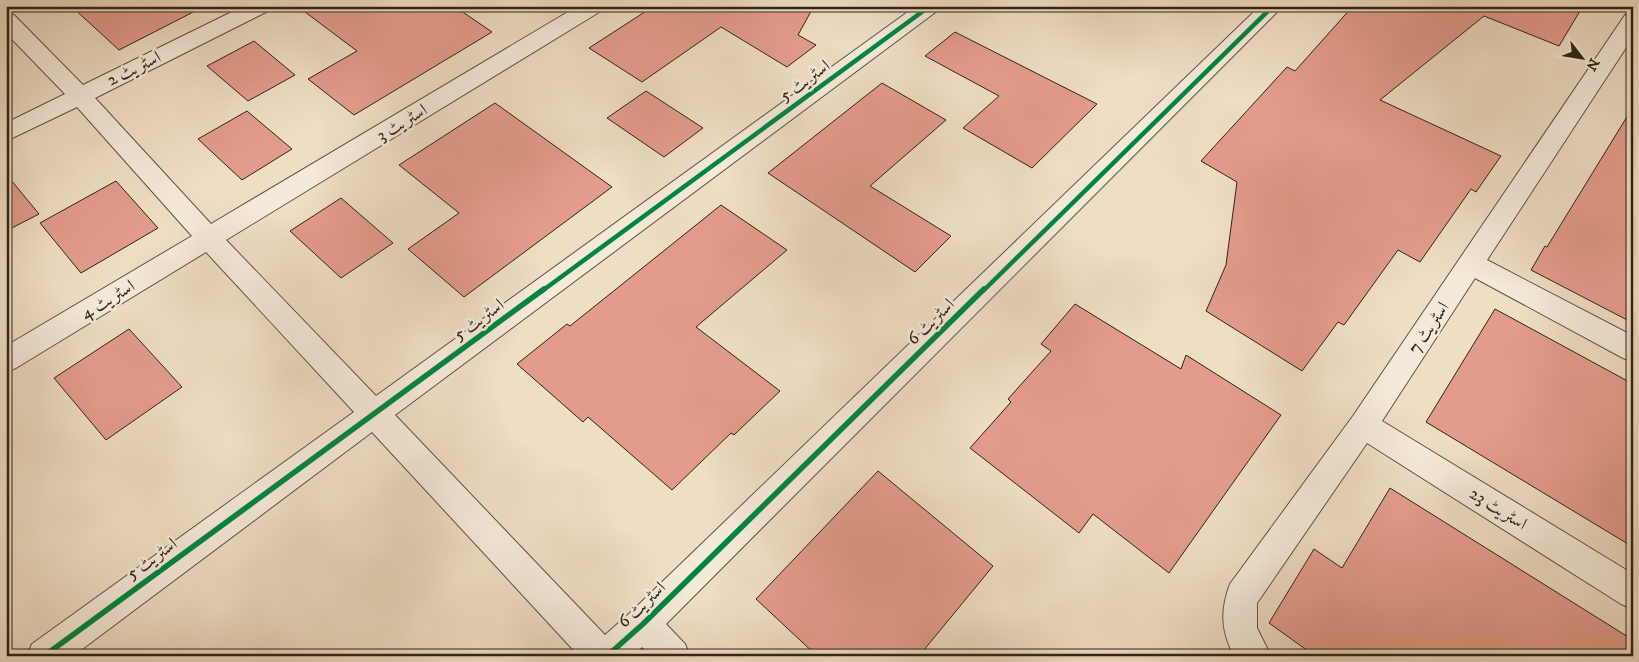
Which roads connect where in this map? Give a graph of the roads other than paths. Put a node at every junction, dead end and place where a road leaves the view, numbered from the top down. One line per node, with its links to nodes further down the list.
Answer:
1 (261, 6): 7 (street, اسٹریٹ 2)
2 (594, 6): 9 (street, اسٹریٹ 3)
3 (930, 6): 13 (street, اسٹریٹ 5)
4 (1273, 6): 16 (street, اسٹریٹ 6)
5 (6, 20): 7 (street)
6 (1633, 20): 10 (street, اسٹریٹ 7)
7 (80, 96): 8 (street, اسٹریٹ 2); 9 (street)
8 (6, 133)
9 (210, 239): 12 (street, اسٹریٹ 4); 13 (street)
10 (1472, 264): 11 (street); 14 (street, اسٹریٹ 7)
11 (1633, 350)
12 (6, 360)
13 (374, 414): 18 (street, اسٹریٹ 5); 19 (street)
14 (1363, 425): 15 (street, اسٹریٹ 23); 17 (street, اسٹریٹ 7)
15 (1633, 593)
16 (643, 624): 20 (street, اسٹریٹ 6); 21 (street)
17 (1247, 646)
18 (44, 656)
19 (602, 656)
20 (607, 656)
21 (673, 656)

